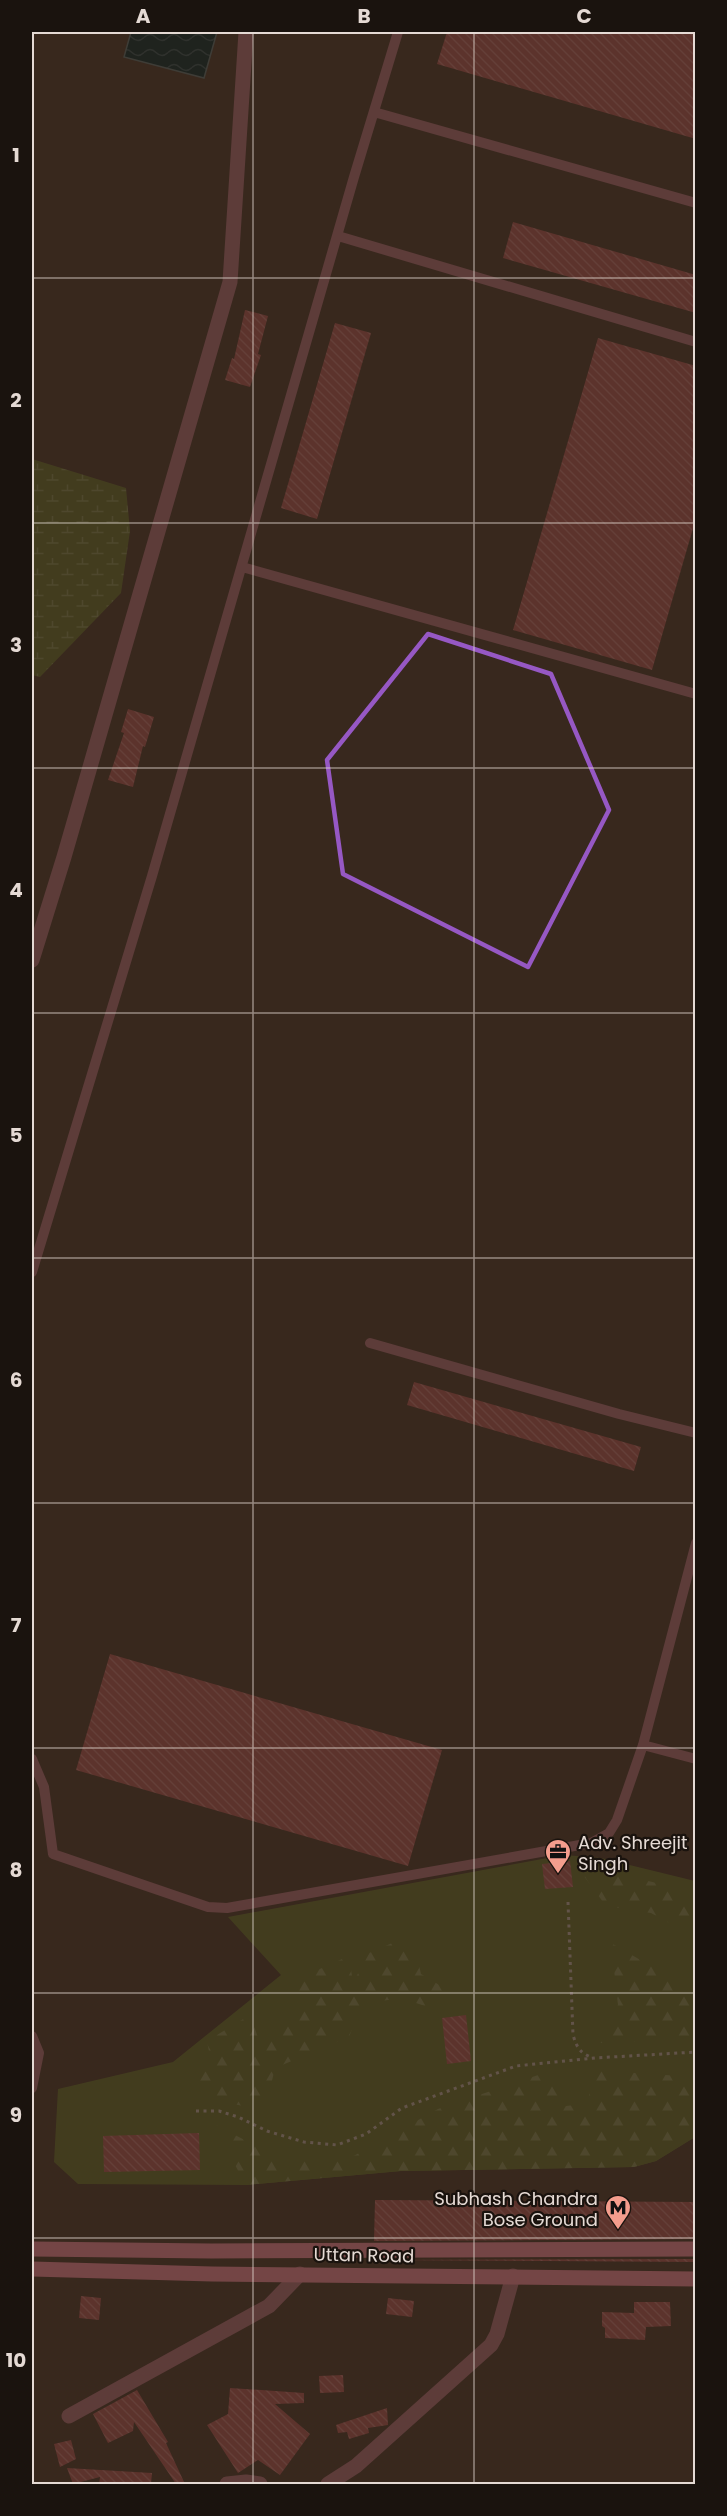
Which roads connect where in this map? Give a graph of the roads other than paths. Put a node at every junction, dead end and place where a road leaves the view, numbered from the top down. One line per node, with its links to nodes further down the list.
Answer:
1 (246, 32): 9 (street)
2 (398, 32): 3 (lane)
3 (374, 112): 4 (lane); 5 (lane)
4 (696, 203)
5 (338, 236): 6 (lane); 7 (lane)
6 (696, 342)
7 (242, 567): 8 (lane); 10 (lane)
8 (696, 694)
9 (32, 960)
10 (32, 1272)
11 (370, 1343): 12 (lane)
12 (696, 1433)
13 (696, 1543): 14 (lane)
14 (643, 1745): 15 (lane); 16 (lane)
15 (32, 1759)
16 (696, 1759)
17 (32, 2036): 18 (lane)
18 (32, 2088)
19 (32, 2249): 20 (main road, Uttan Road)
20 (696, 2249)
21 (32, 2269): 22 (main road, Uttan Road)
22 (300, 2274): 23 (main road, Uttan Road); 25 (street)
23 (513, 2276): 24 (main road, Uttan Road); 28 (street)
24 (696, 2279)
25 (69, 2416)
26 (228, 2484): 27 (street)
27 (260, 2484)
28 (328, 2484)

